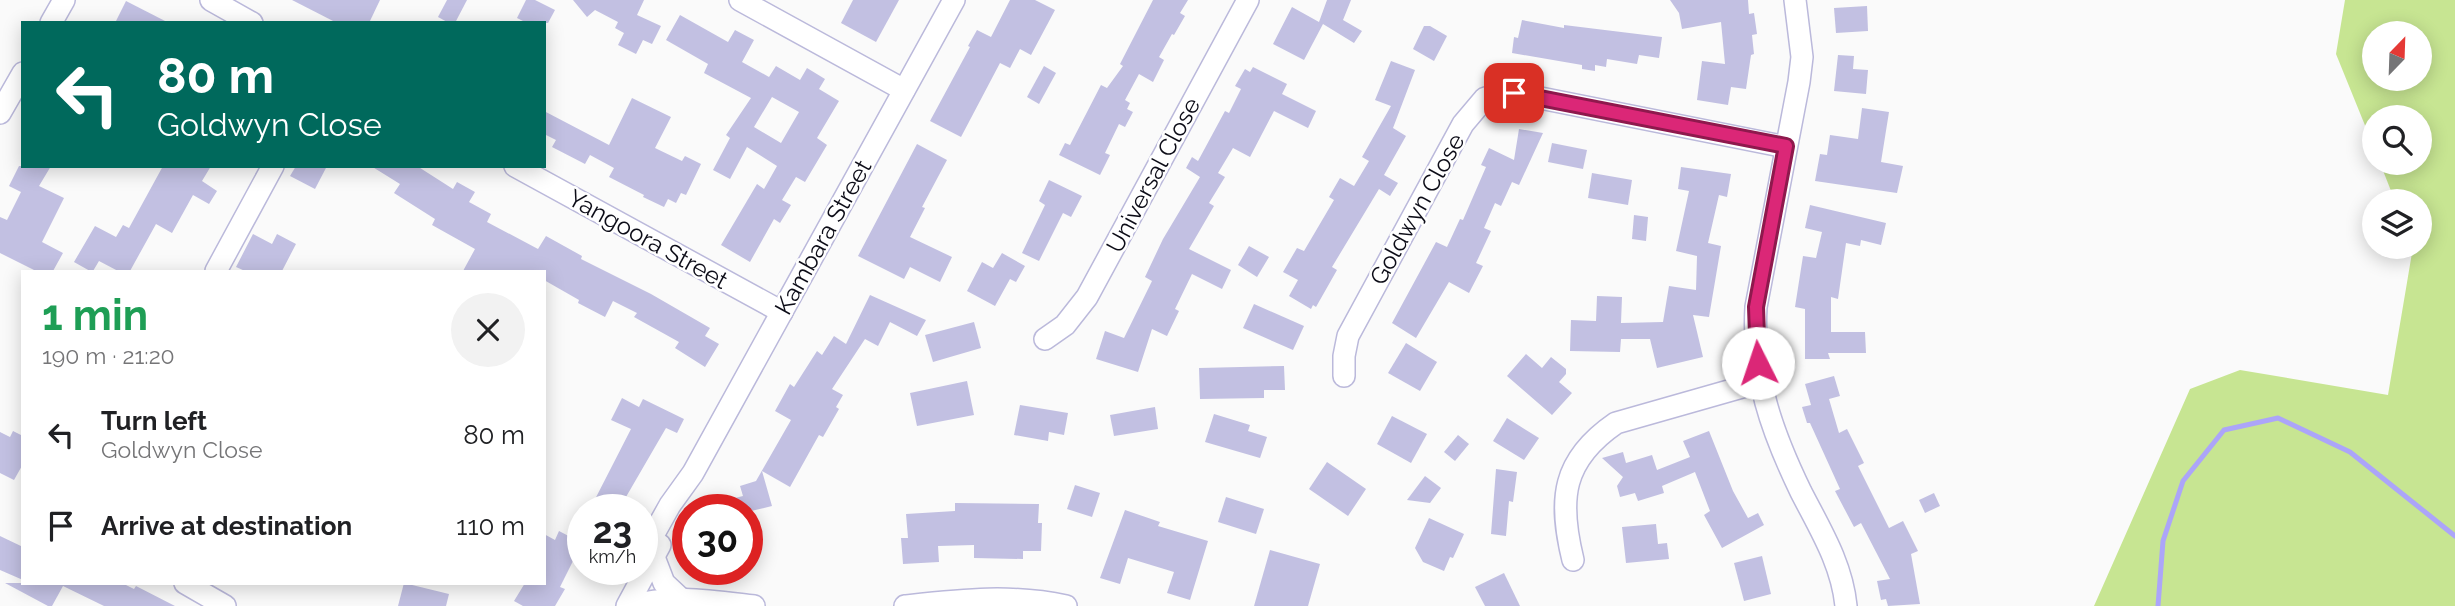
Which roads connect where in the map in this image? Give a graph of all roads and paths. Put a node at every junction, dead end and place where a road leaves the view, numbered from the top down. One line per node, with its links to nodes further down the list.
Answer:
1 (64, 0): 7 (street)
2 (211, 0): 8 (street)
3 (740, 0): 10 (street)
4 (954, 0): 10 (street, Kambara Street)
5 (1248, 0): 17 (street, Universal Close)
6 (1796, 0): 12 (street)
7 (52, 21)
8 (248, 21)
9 (21, 76): 11 (street)
10 (904, 90): 16 (street, Kambara Street)
11 (0, 113)
12 (1786, 146): 18 (street, Goldwyn Close); 19 (street)
13 (272, 168): 15 (street)
14 (519, 168): 16 (street, Yangoora Street)
15 (217, 270)
16 (782, 312): 20 (street, Kambara Street)
17 (1045, 339)
18 (1344, 376)
19 (1760, 382): 21 (street); 33 (street)
20 (658, 533)
21 (1573, 560)
22 (658, 573): 26 (street)
23 (188, 585): 27 (street)
24 (625, 585): 28 (street)
25 (637, 585): 29 (street, Kambara Street)
26 (680, 598): 29 (street); 30 (street)
27 (225, 606)
28 (614, 606)
29 (629, 606)
30 (754, 606)
31 (905, 606): 32 (street)
32 (1066, 606)
33 (1846, 606)

